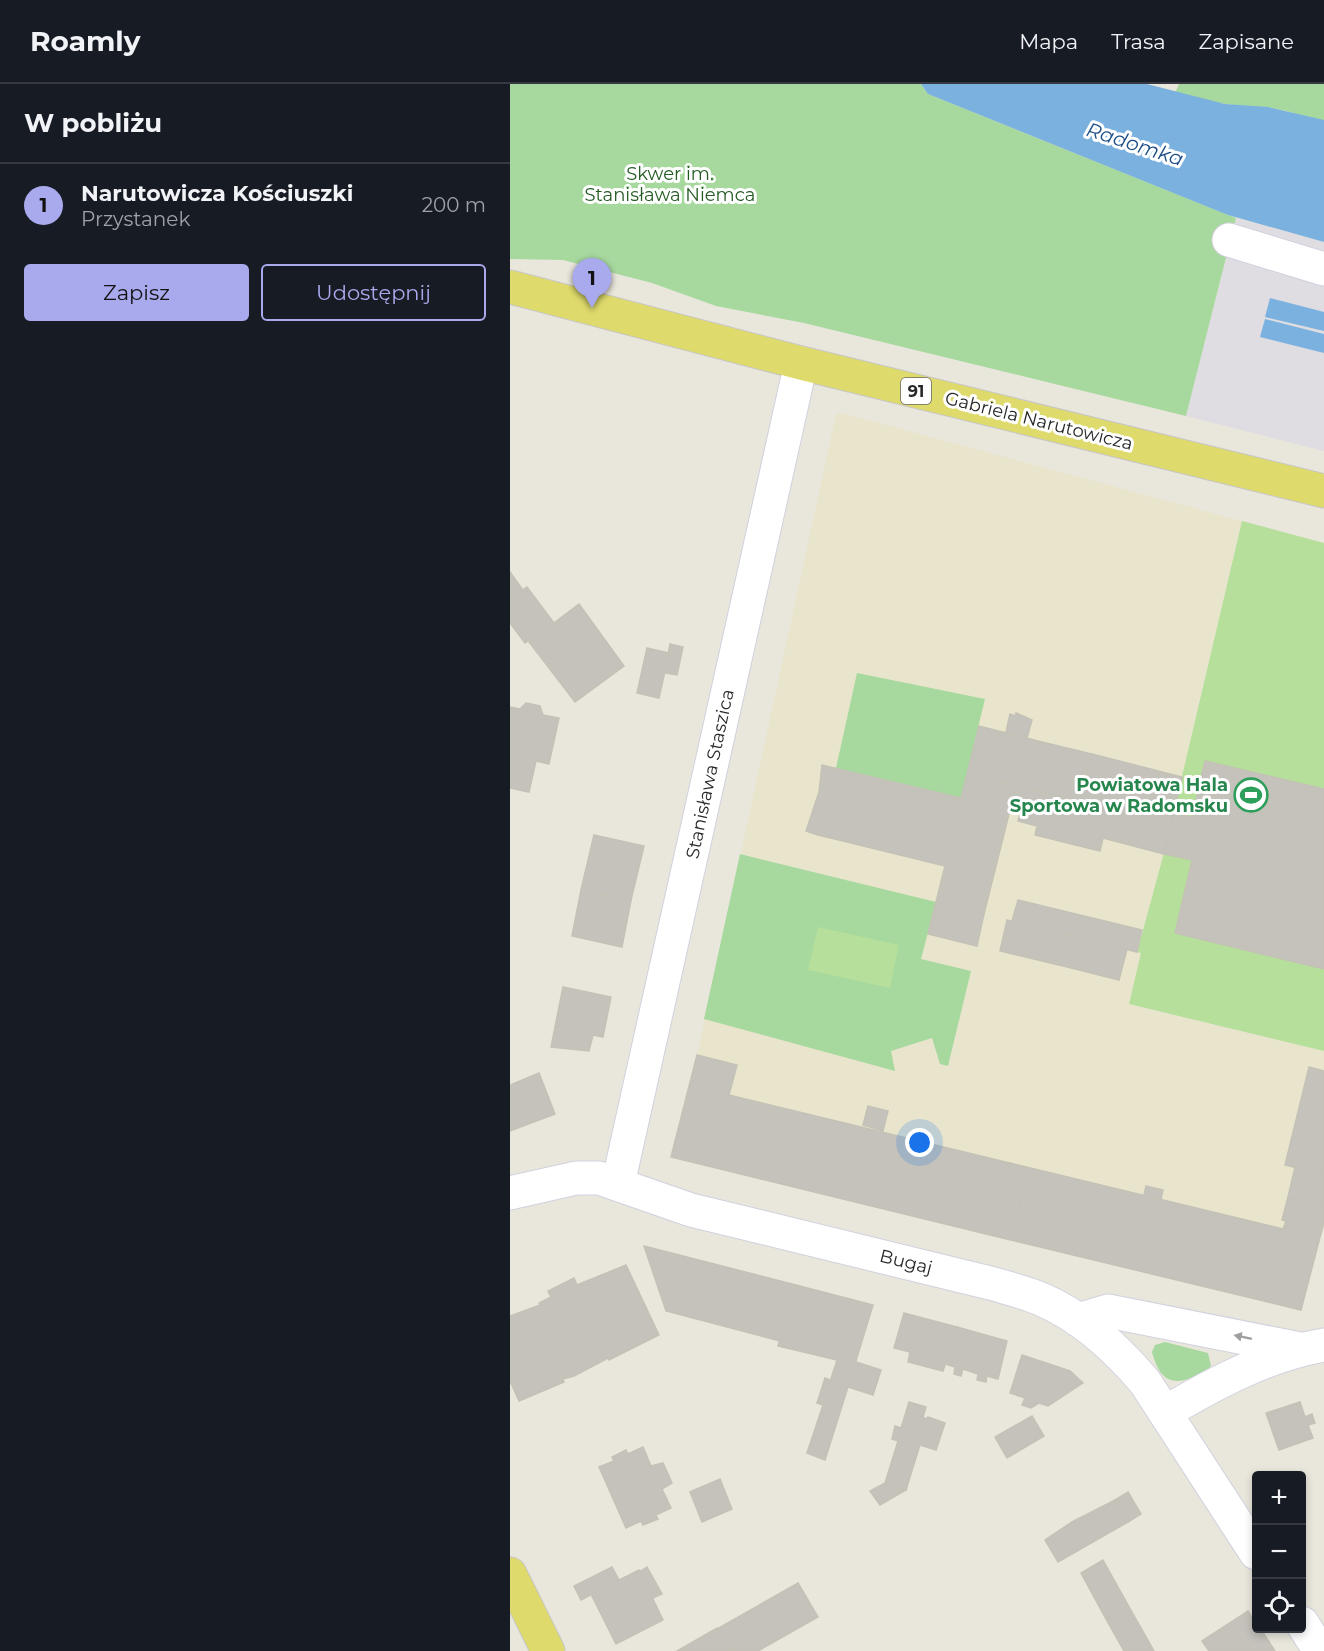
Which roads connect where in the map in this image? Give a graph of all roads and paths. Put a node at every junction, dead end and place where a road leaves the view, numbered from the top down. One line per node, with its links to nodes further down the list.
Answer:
1 (1229, 240): 2 (street)
2 (1324, 268)
3 (510, 287): 4 (main road, Gabriela Narutowicza / 91)
4 (801, 363): 5 (main road, Gabriela Narutowicza / 91); 6 (street, Stanisława Staszica)
5 (1324, 491)
6 (618, 1184): 7 (street, Bugaj); 8 (street, Bugaj)
7 (510, 1193)
8 (1078, 1320): 9 (street, one-way to 8); 10 (street, Bugaj)
9 (1318, 1344): 10 (street)
10 (1166, 1413): 11 (street, Bugaj)
11 (1252, 1545)
12 (510, 1574): 13 (main road)
13 (548, 1651)

